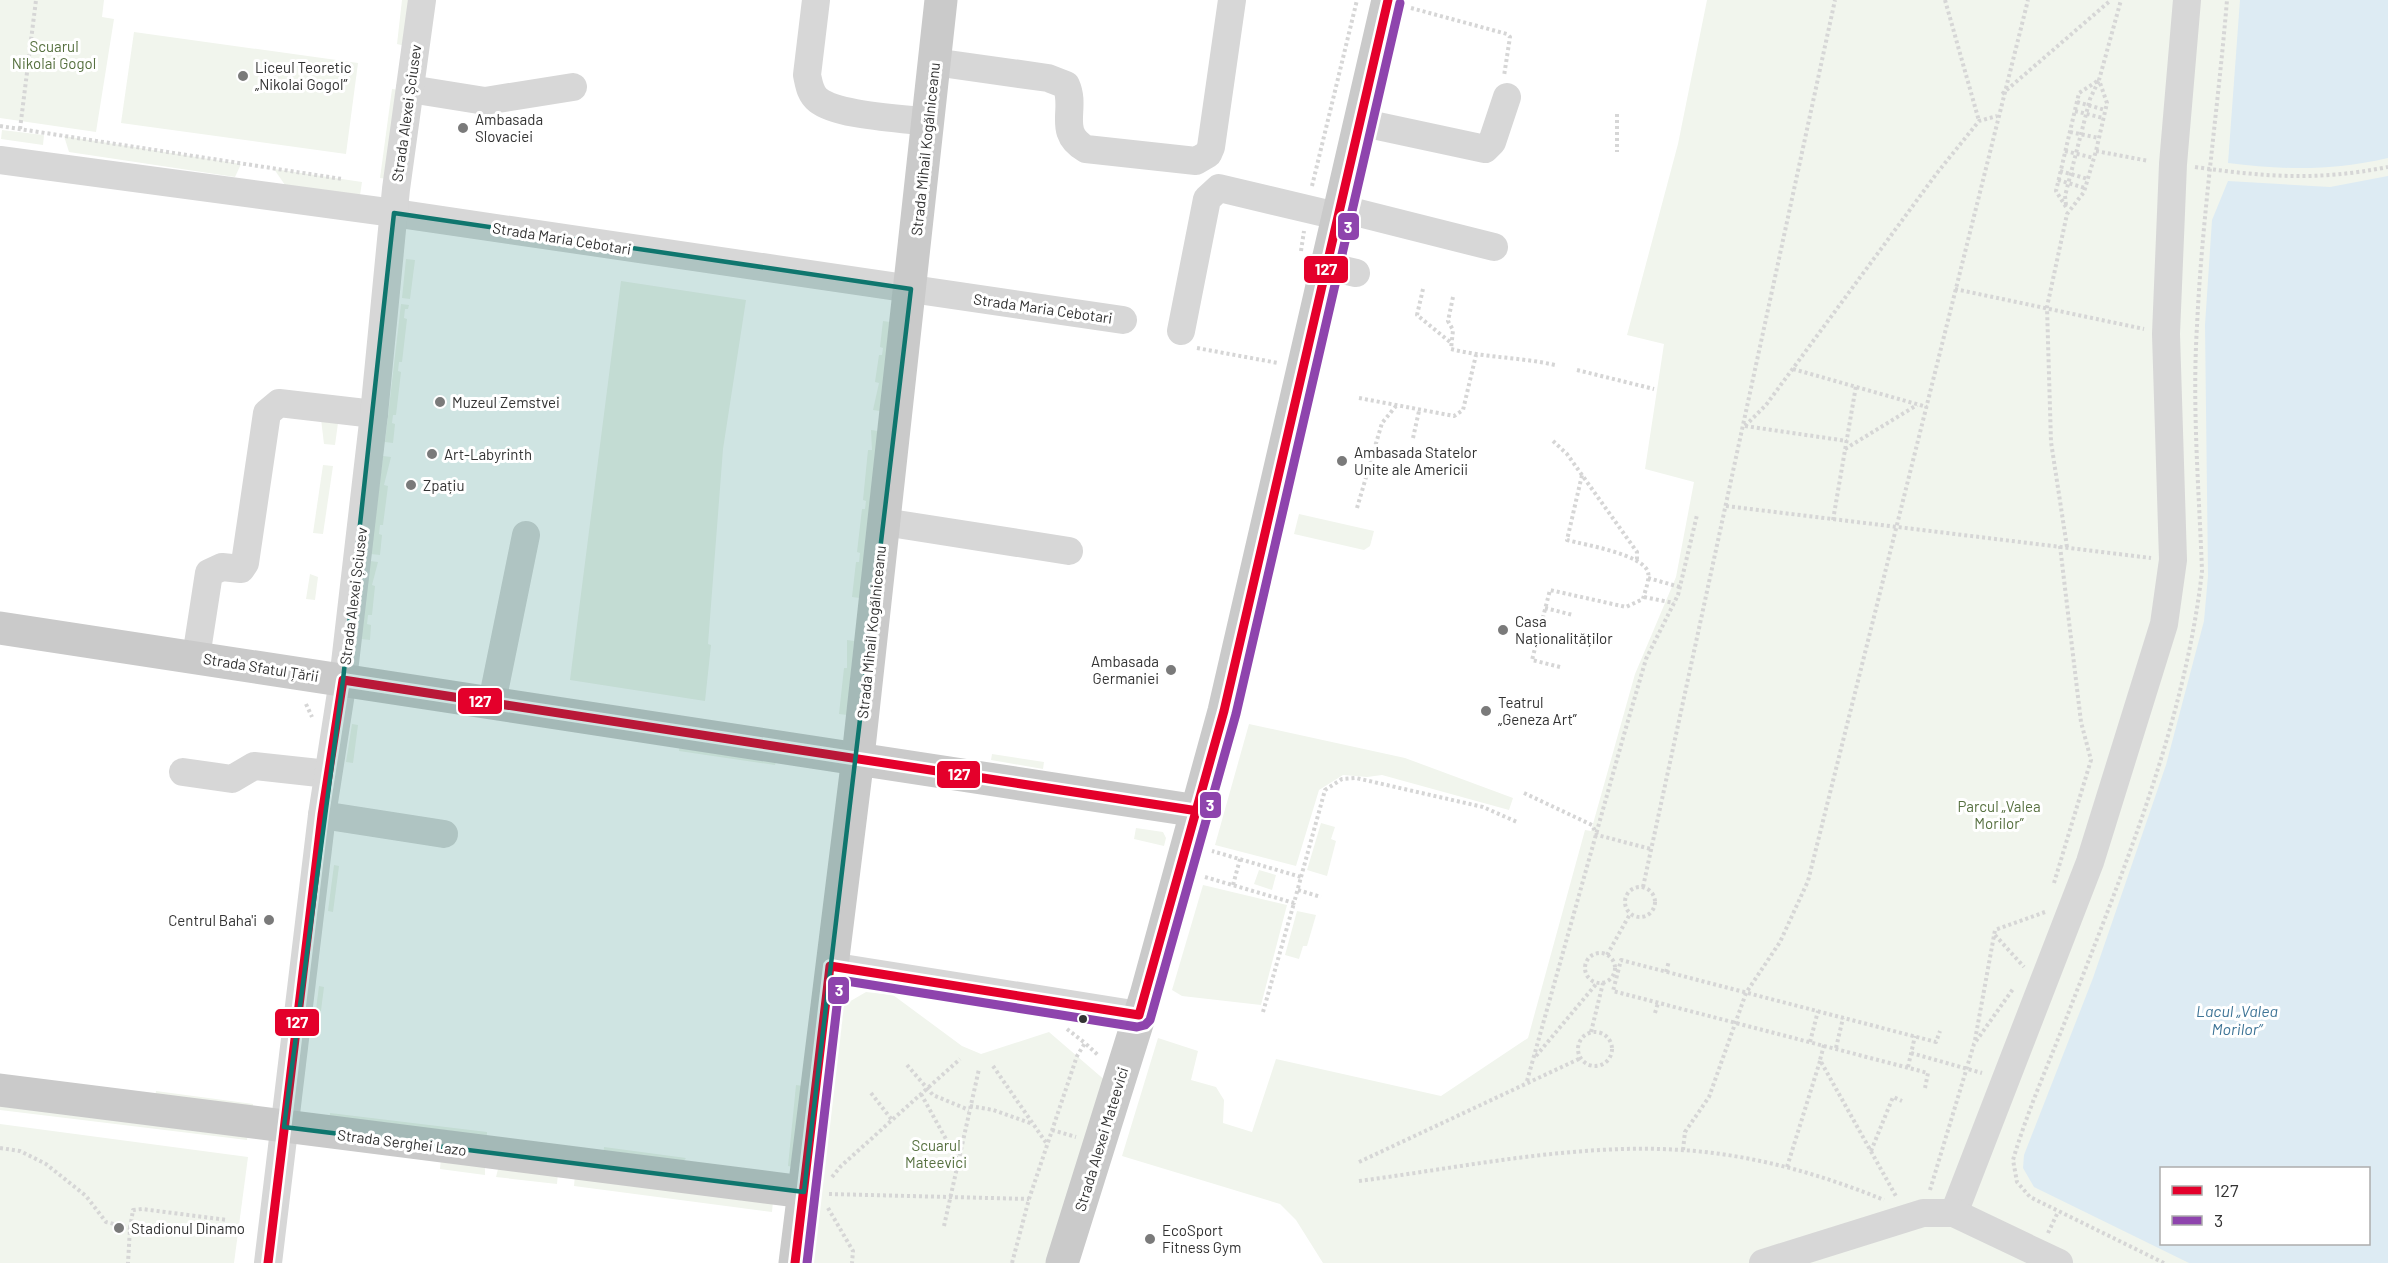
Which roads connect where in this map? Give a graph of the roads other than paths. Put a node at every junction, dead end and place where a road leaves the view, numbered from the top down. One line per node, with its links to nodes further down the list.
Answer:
1 (422, 0): 9 (street, Strada Alexei Șciusev)
2 (816, 0): 11 (street)
3 (941, 0): 7 (main road, Strada Mihail Kogălniceanu)
4 (1232, 0): 7 (street)
5 (2187, 0): 39 (street)
6 (1398, 4): 12 (main road, Strada Alexei Mateevici)
7 (934, 62): 11 (main road, Strada Mihail Kogălniceanu)
8 (573, 87): 9 (street)
9 (410, 89): 15 (street, Strada Alexei Șciusev)
10 (1507, 97): 12 (street)
11 (927, 122): 17 (main road, Strada Mihail Kogălniceanu)
12 (1359, 122): 14 (main road, Strada Alexei Mateevici)
13 (0, 160): 15 (street, Strada Maria Cebotari)
14 (1328, 211): 16 (street); 19 (street); 31 (main road, Strada Alexei Mateevici)
15 (394, 213): 17 (street, Strada Maria Cebotari); 20 (street, Strada Alexei Șciusev)
16 (1494, 247)
17 (911, 289): 18 (street, Strada Maria Cebotari); 21 (main road, Strada Mihail Kogălniceanu)
18 (1123, 320)
19 (1181, 331)
20 (374, 414): 25 (street); 26 (street, Strada Alexei Șciusev)
21 (884, 522): 23 (street); 28 (main road, Strada Mihail Kogălniceanu)
22 (526, 535): 27 (street)
23 (1069, 551)
24 (0, 628): 25 (main road, Strada Sfatul Țării)
25 (196, 657): 26 (main road, Strada Sfatul Țării)
26 (343, 680): 27 (main road, Strada Sfatul Țării); 30 (street, Strada Alexei Șciusev)
27 (492, 702): 28 (main road, Strada Sfatul Țării)
28 (858, 757): 31 (main road, Strada Sfatul Țării); 34 (main road, Strada Mihail Kogălniceanu)
29 (183, 772): 30 (street)
30 (328, 774): 32 (street, Strada Alexei Șciusev)
31 (1198, 811): 35 (main road, Strada Alexei Mateevici)
32 (322, 815): 33 (street); 37 (street, Strada Alexei Șciusev)
33 (444, 834)
34 (830, 966): 35 (street); 38 (main road, Strada Mihail Kogălniceanu)
35 (1139, 1015): 42 (main road, Strada Alexei Mateevici)
36 (0, 1090): 37 (main road, Strada Serghei Lazo)
37 (284, 1127): 38 (main road, Strada Serghei Lazo); 40 (street, Strada Alexei Șciusev)
38 (812, 1192): 41 (main road, Strada Mihail Kogălniceanu)
39 (1954, 1213): 43 (street); 44 (street)
40 (268, 1263)
41 (795, 1263)
42 (1062, 1263)
43 (1763, 1263)
44 (2059, 1263)

